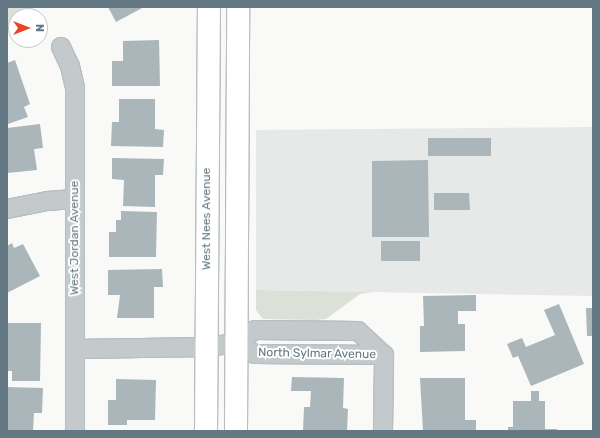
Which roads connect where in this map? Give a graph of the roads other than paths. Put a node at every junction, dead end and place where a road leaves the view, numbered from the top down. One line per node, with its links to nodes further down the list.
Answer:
1 (209, 7): 7 (main road, West Nees Avenue)
2 (238, 7): 6 (main road)
3 (61, 47): 4 (street, West Jordan Avenue)
4 (75, 199): 5 (street); 8 (street, West Jordan Avenue)
5 (7, 209)
6 (236, 343): 7 (street, North Sylmar Avenue); 9 (street, North Sylmar Avenue); 9 (street, North Sylmar Avenue); 12 (main road)
7 (206, 347): 8 (street, North Sylmar Avenue); 11 (main road, West Nees Avenue)
8 (76, 349): 10 (street, West Jordan Avenue)
9 (384, 355): 13 (street)
10 (75, 431)
11 (206, 431)
12 (236, 431)
13 (383, 431)

